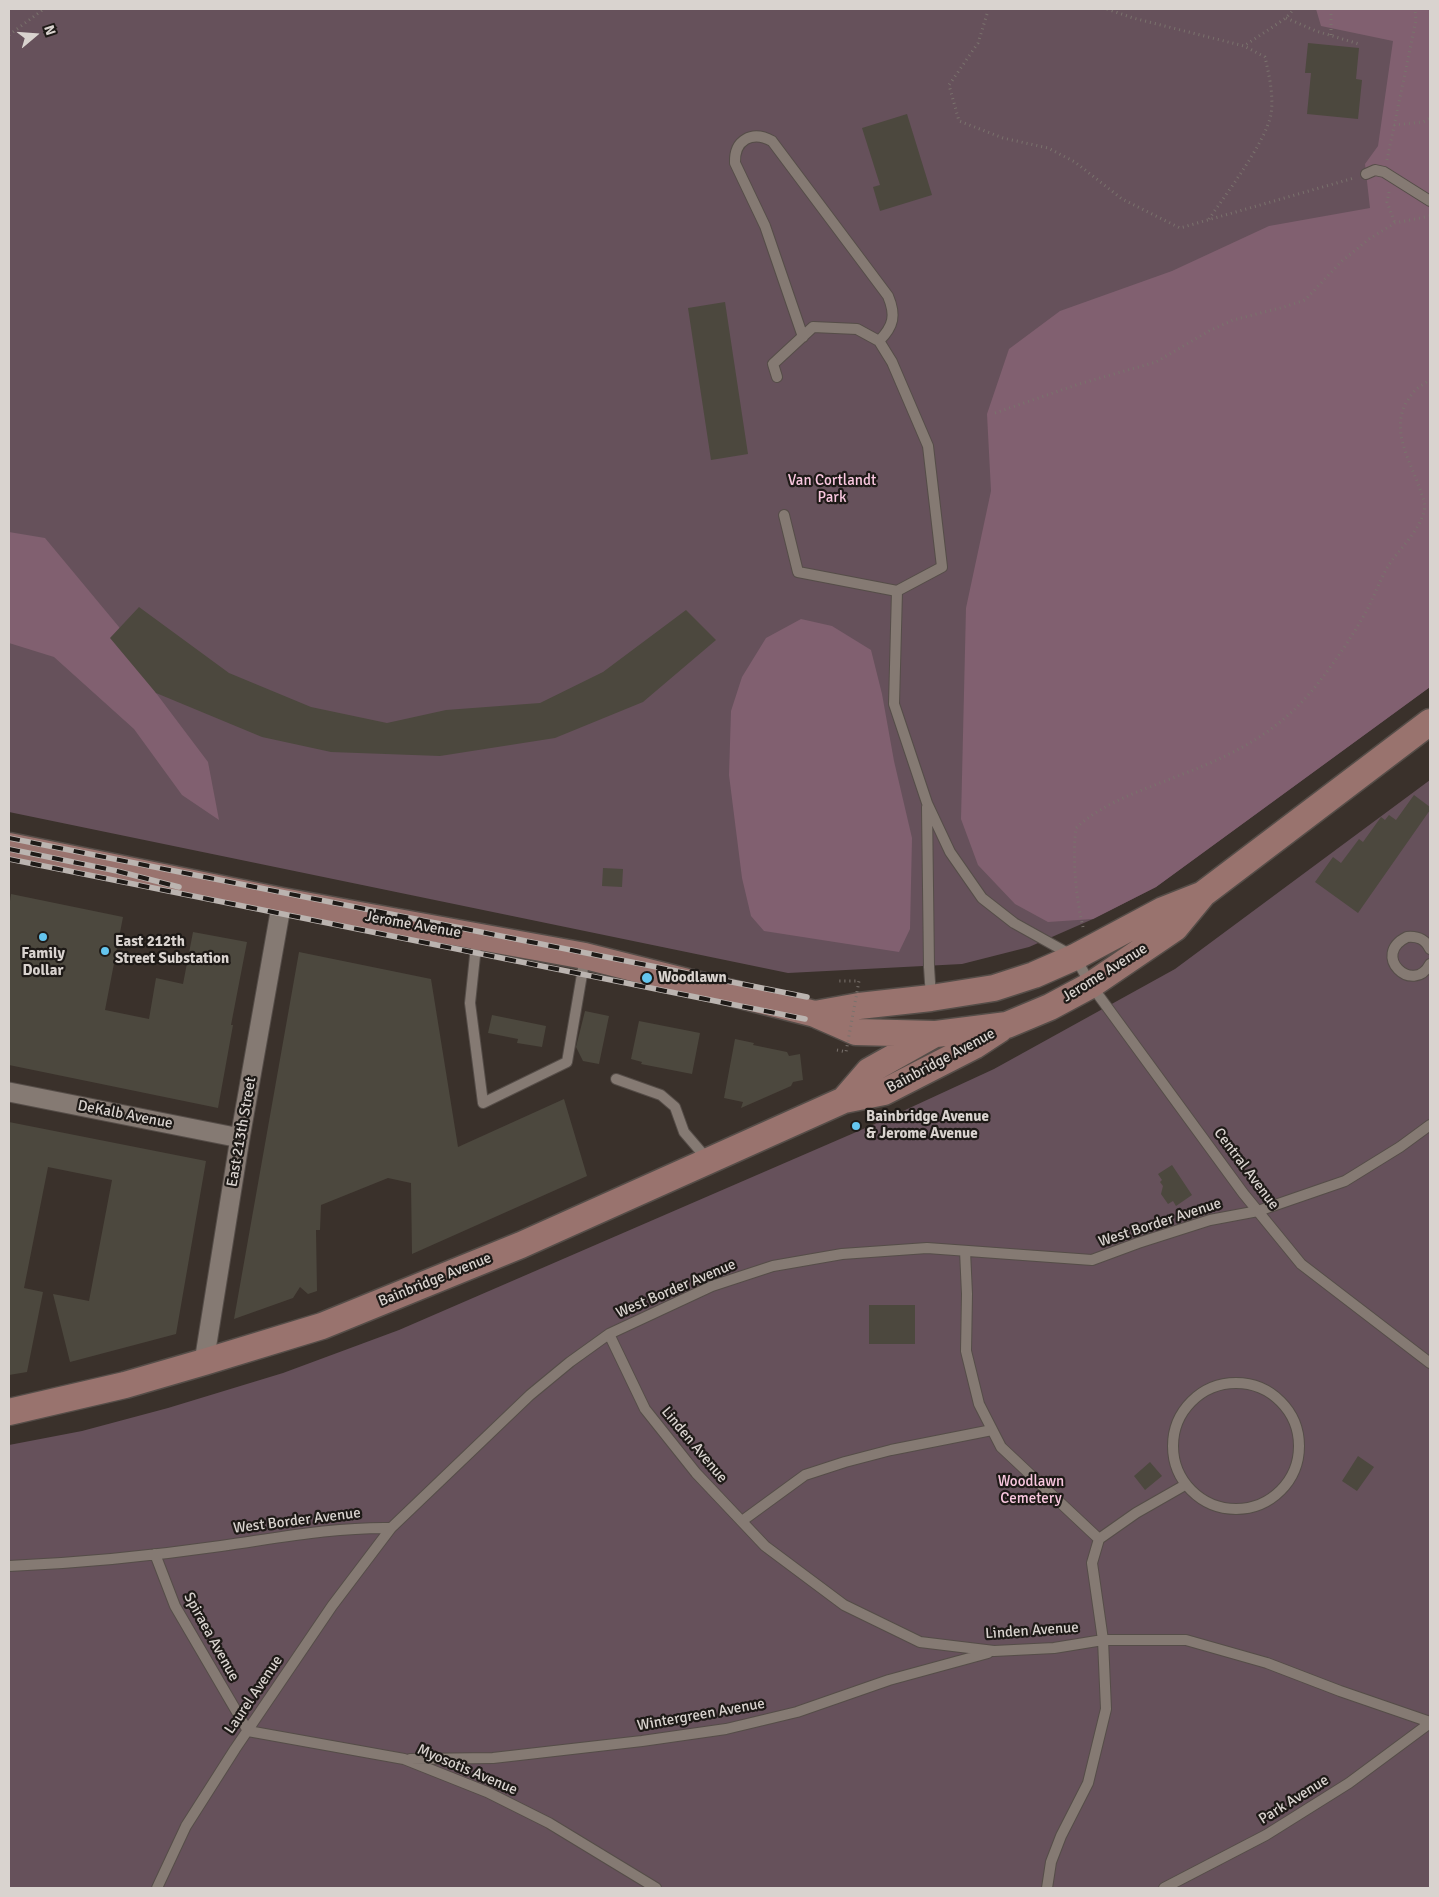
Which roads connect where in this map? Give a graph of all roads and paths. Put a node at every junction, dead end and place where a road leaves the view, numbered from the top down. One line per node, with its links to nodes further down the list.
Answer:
1 (44, 9): 8 (path)
2 (987, 9): 18 (path)
3 (1107, 9): 11 (path)
4 (1294, 9): 7 (path)
5 (1331, 9): 9 (path)
6 (1415, 9): 13 (path)
7 (1286, 18): 9 (path); 11 (path)
8 (9, 35)
9 (1331, 36): 10 (path)
10 (1359, 44)
11 (1244, 46): 18 (path)
12 (1430, 118): 13 (path)
13 (1394, 125): 15 (path)
14 (1366, 174): 15 (lane); 18 (path)
15 (1388, 174): 16 (lane); 19 (path)
16 (1430, 201)
17 (1430, 216): 19 (path)
18 (1208, 220)
19 (1395, 223): 24 (path)
20 (803, 337): 21 (lane); 21 (lane); 22 (lane)
21 (879, 341): 26 (lane)
22 (777, 377)
23 (1430, 379): 32 (path)
24 (994, 413)
25 (784, 515): 26 (lane)
26 (897, 591): 28 (lane)
27 (1430, 722): 30 (main road, Jerome Avenue)
28 (926, 803): 36 (lane); 40 (lane)
29 (9, 846): 31 (main road, Jerome Avenue)
30 (1203, 894): 36 (main road, Jerome Avenue); 39 (main road, Jerome Avenue)
31 (282, 902): 33 (main road, Jerome Avenue); 49 (street, East 213th Street)
32 (1084, 927)
33 (477, 936): 35 (main road, Jerome Avenue); 35 (lane)
34 (1430, 949): 37 (lane)
35 (585, 956): 41 (main road, Jerome Avenue)
36 (1075, 957): 39 (lane, Central Avenue); 40 (main road, Jerome Avenue)
37 (1430, 964)
38 (839, 981): 44 (path, bridge)
39 (1091, 985): 42 (main road, Jerome Avenue); 51 (lane, Central Avenue)
40 (931, 998): 41 (main road, Jerome Avenue); 43 (main road)
41 (815, 1014): 43 (main road, Jerome Avenue)
42 (1006, 1025): 43 (main road, Jerome Avenue); 47 (main road, Bainbridge Avenue)
43 (936, 1034): 47 (main road, Bainbridge Avenue)
44 (837, 1050)
45 (616, 1079): 50 (lane)
46 (9, 1092): 49 (street, DeKalb Avenue)
47 (844, 1100): 50 (main road, Bainbridge Avenue)
48 (1430, 1124): 51 (lane, West Border Avenue)
49 (240, 1138): 54 (street, East 213th Street)
50 (708, 1161): 54 (main road, Bainbridge Avenue)
51 (1258, 1211): 52 (lane, West Border Avenue); 55 (lane, Central Avenue)
52 (964, 1251): 53 (lane, West Border Avenue); 57 (lane)
53 (609, 1334): 59 (lane, Linden Avenue); 60 (lane, West Border Avenue)
54 (204, 1362): 56 (main road, Bainbridge Avenue)
55 (1430, 1363)
56 (9, 1412)
57 (992, 1430): 59 (lane); 61 (lane)
58 (1185, 1485): 58 (lane); 61 (lane)
59 (742, 1521): 65 (lane, Linden Avenue)
60 (392, 1528): 62 (lane, West Border Avenue); 67 (lane, Laurel Avenue)
61 (1100, 1540): 64 (lane)
62 (155, 1554): 63 (lane, West Border Avenue); 67 (lane, Spiraea Avenue)
63 (9, 1566)
64 (1103, 1640): 65 (lane, Linden Avenue); 66 (lane, Linden Avenue); 71 (lane)
65 (994, 1651): 68 (lane, Wintergreen Avenue)
66 (1430, 1722): 72 (lane, Park Avenue)
67 (248, 1731): 68 (lane, Myosotis Avenue); 69 (lane, Laurel Avenue)
68 (404, 1759): 70 (lane, Myosotis Avenue)
69 (157, 1888)
70 (656, 1888)
71 (1047, 1888)
72 (1164, 1888)

